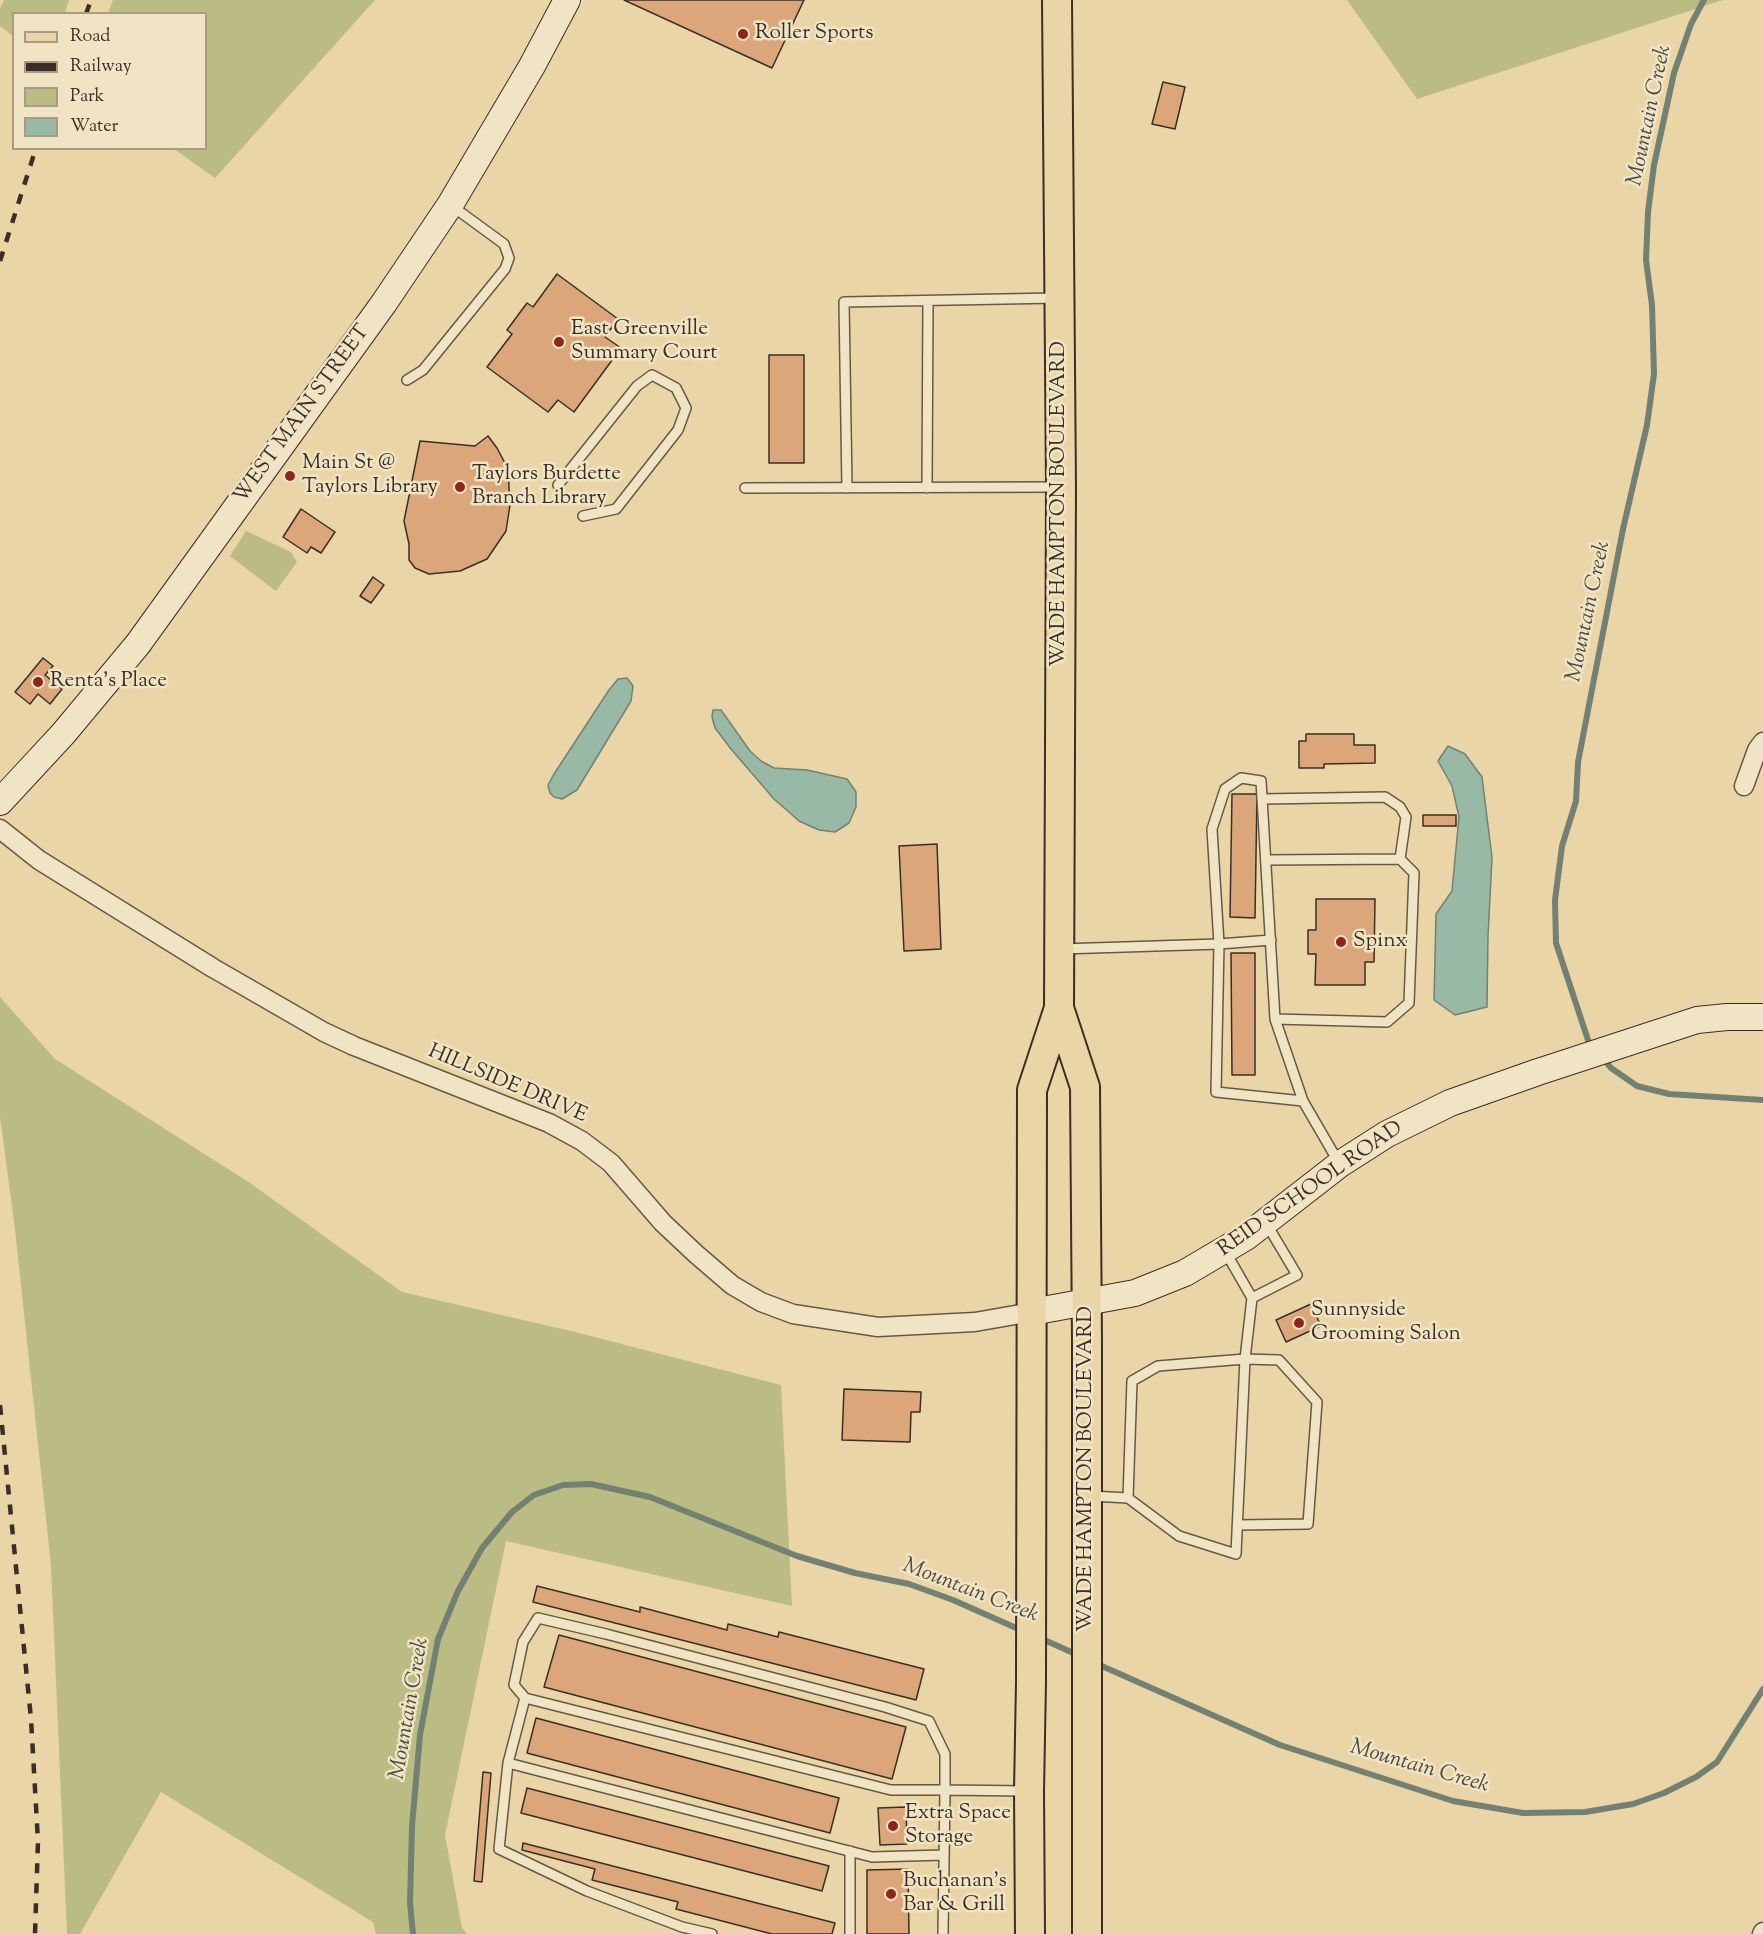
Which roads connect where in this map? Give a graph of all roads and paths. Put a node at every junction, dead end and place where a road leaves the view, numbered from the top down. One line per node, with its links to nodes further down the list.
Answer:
1 (567, 0): 3 (street, WEST MAIN STREET)
2 (1057, 0): 4 (main road, WADE HAMPTON BOULEVARD)
3 (450, 205): 6 (lane); 16 (street, WEST MAIN STREET)
4 (1059, 298): 5 (lane); 8 (main road, WADE HAMPTON BOULEVARD)
5 (928, 301): 9 (lane); 10 (lane)
6 (407, 380)
7 (558, 485): 12 (lane)
8 (1060, 487): 10 (lane); 22 (main road, WADE HAMPTON BOULEVARD)
9 (847, 488): 10 (lane); 11 (lane)
10 (927, 488)
11 (745, 489)
12 (583, 516)
13 (1763, 742): 14 (street)
14 (1744, 786)
15 (1262, 799): 18 (lane); 19 (lane); 21 (lane)
16 (0, 802)
17 (0, 829): 32 (street, HILLSIDE DRIVE)
18 (1400, 859): 19 (lane); 25 (lane)
19 (1266, 860): 20 (lane)
20 (1271, 940): 21 (lane); 25 (lane)
21 (1220, 944): 22 (lane); 26 (lane)
22 (1059, 949): 23 (main road, WADE HAMPTON BOULEVARD)
23 (1059, 1008): 31 (main road, WADE HAMPTON BOULEVARD); 32 (main road, WADE HAMPTON BOULEVARD)
24 (1763, 1017): 27 (street, REID SCHOOL ROAD)
25 (1275, 1019): 26 (lane)
26 (1303, 1101): 27 (lane)
27 (1340, 1164): 28 (street, REID SCHOOL ROAD)
28 (1266, 1222): 29 (street, REID SCHOOL ROAD); 30 (lane)
29 (1225, 1251): 30 (lane); 31 (street, REID SCHOOL ROAD)
30 (1252, 1298): 33 (lane)
31 (1086, 1302): 32 (street, REID SCHOOL ROAD); 34 (main road, WADE HAMPTON BOULEVARD)
32 (1032, 1312): 40 (main road, WADE HAMPTON BOULEVARD)
33 (1245, 1359): 35 (lane); 36 (lane); 36 (lane)
34 (1086, 1495): 35 (lane); 47 (main road, WADE HAMPTON BOULEVARD)
35 (1128, 1498): 36 (lane)
36 (1238, 1525)
37 (525, 1698): 38 (lane); 39 (lane); 39 (lane)
38 (508, 1763): 41 (lane); 43 (lane)
39 (945, 1790): 40 (lane); 42 (lane)
40 (1029, 1791): 46 (main road, WADE HAMPTON BOULEVARD)
41 (850, 1851): 42 (lane); 44 (lane)
42 (944, 1855): 45 (lane)
43 (712, 1934)
44 (850, 1934)
45 (943, 1934)
46 (1030, 1934)
47 (1087, 1934)

